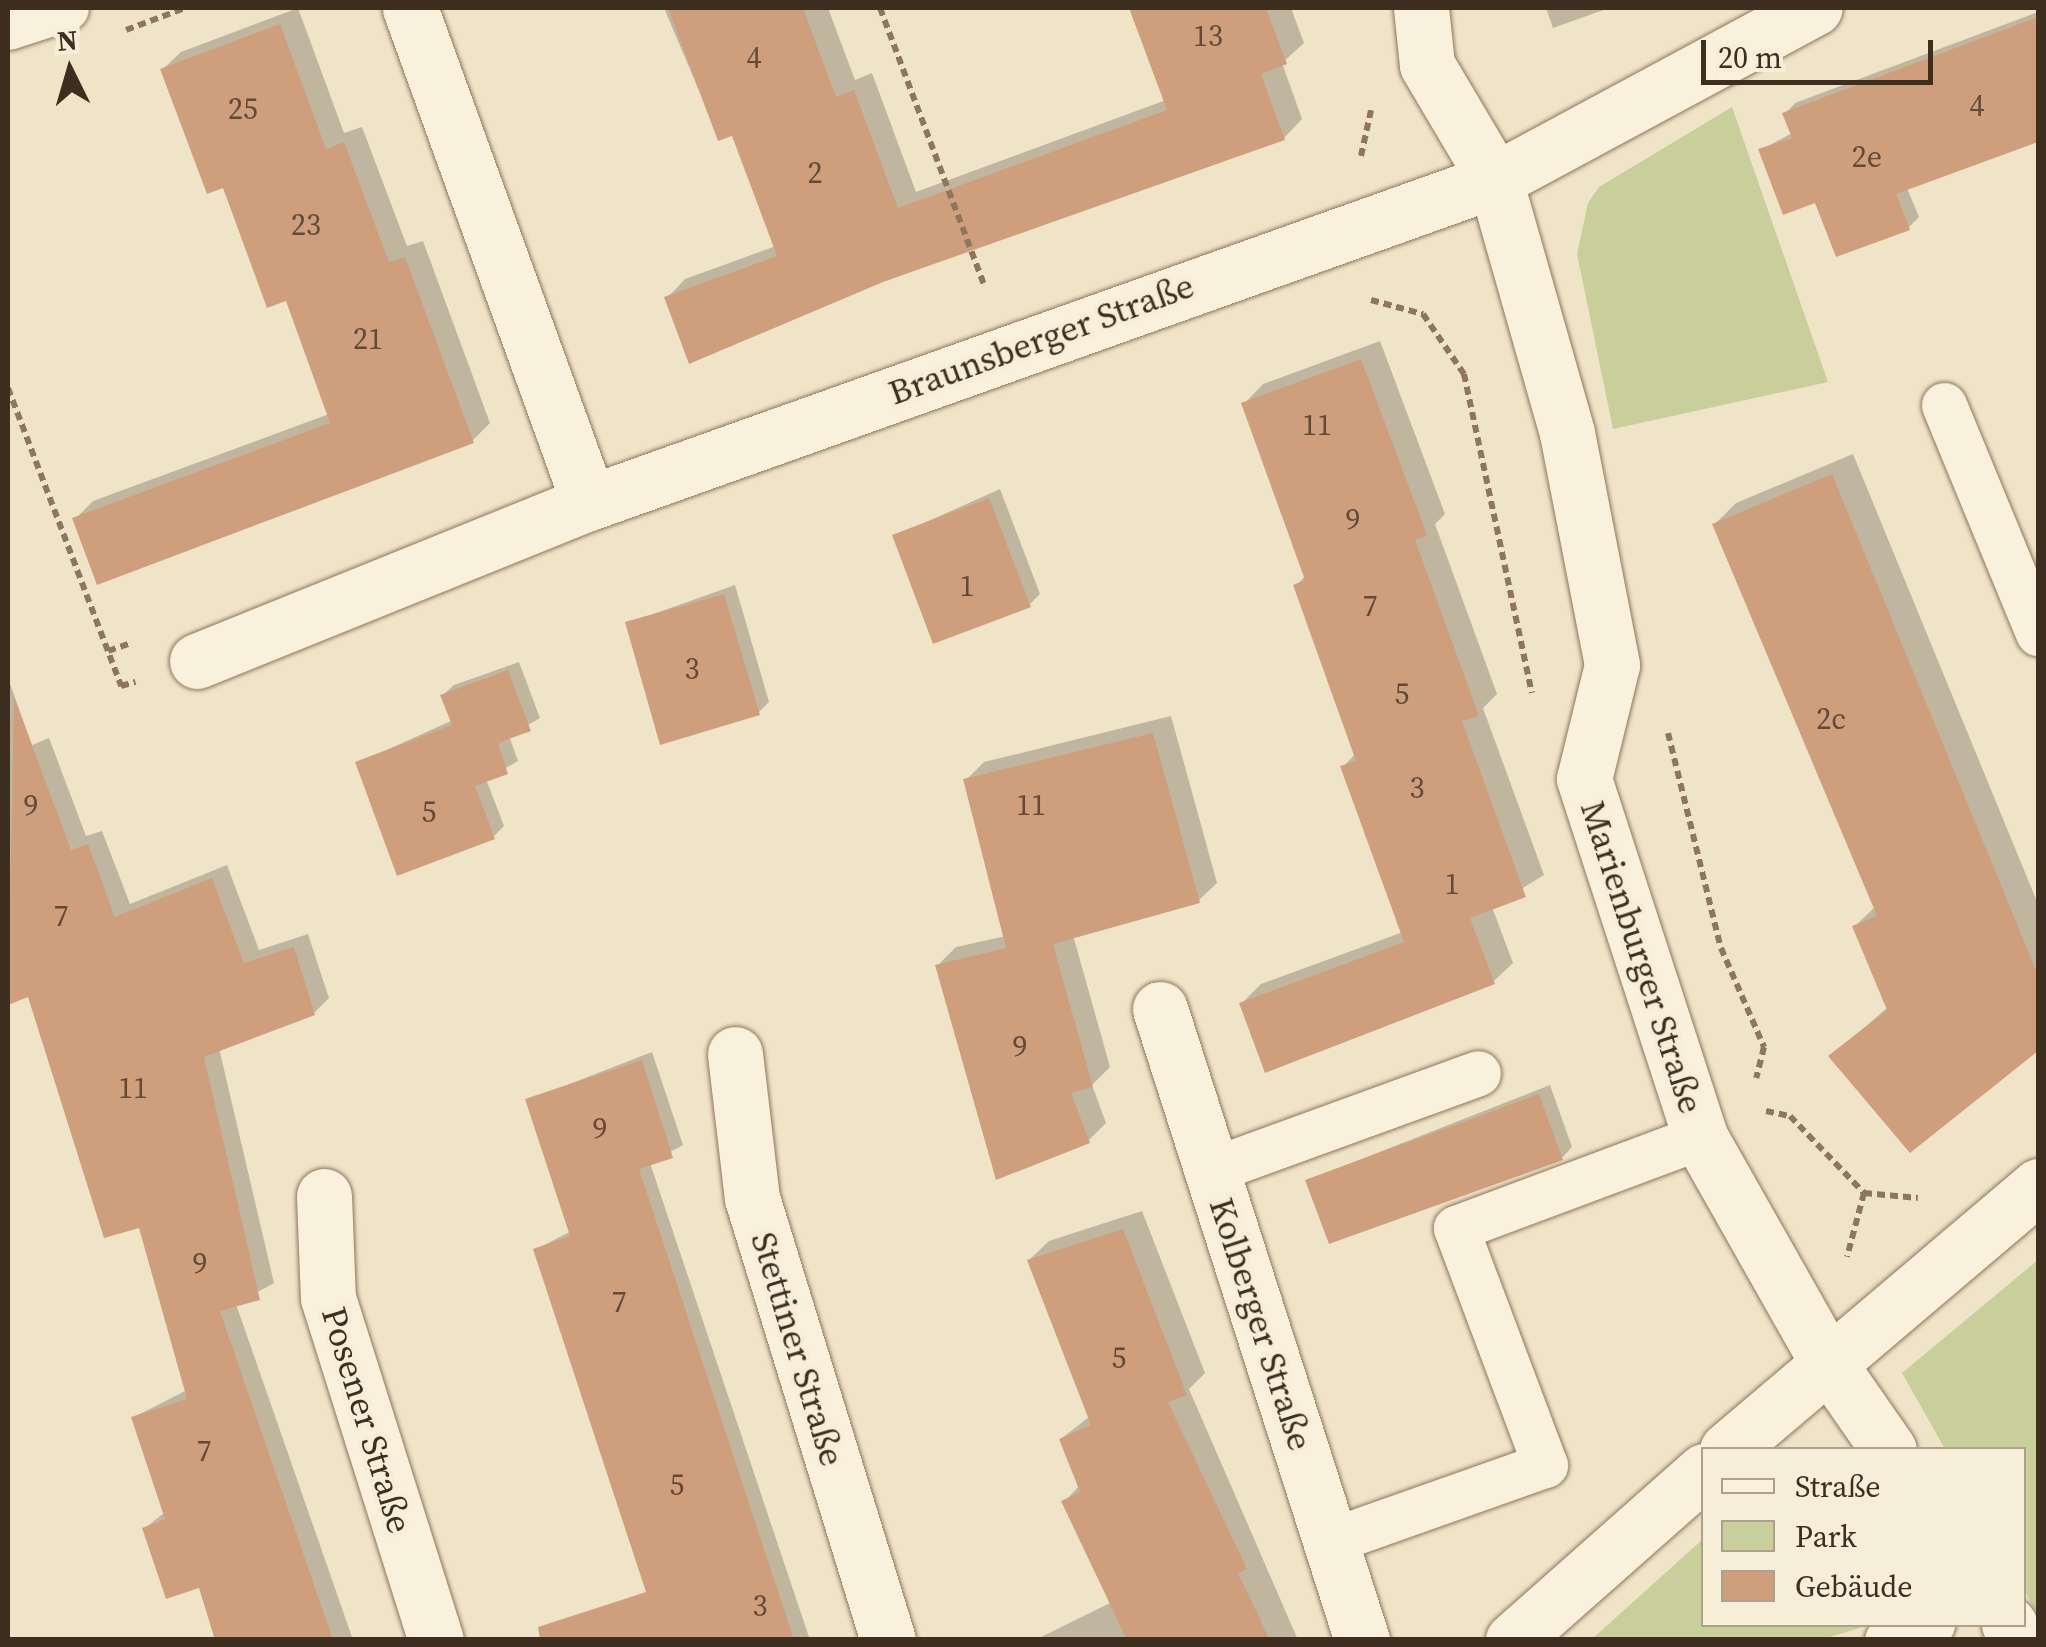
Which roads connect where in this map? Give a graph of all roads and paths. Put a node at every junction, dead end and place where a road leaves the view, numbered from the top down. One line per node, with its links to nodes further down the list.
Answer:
1 (66, 8): 6 (lane)
2 (410, 8): 12 (street)
3 (880, 8): 9 (path)
4 (1421, 8): 7 (street, Marienburger Straße)
5 (1815, 8): 7 (street)
6 (8, 27)
7 (1496, 180): 9 (street, Braunsberger Straße); 24 (street, Marienburger Straße)
8 (1348, 294): 17 (path)
9 (1008, 349): 12 (street, Braunsberger Straße)
10 (8, 388): 15 (path)
11 (1944, 406): 13 (lane)
12 (589, 503): 16 (street, Braunsberger Straße)
13 (2038, 632)
14 (146, 637): 15 (path)
15 (108, 651): 16 (path)
16 (197, 661)
17 (1536, 707)
18 (1664, 718): 22 (path)
19 (1160, 1008): 25 (street, Kolberger Straße)
20 (735, 1054): 38 (street, Stettiner Straße)
21 (1478, 1073): 25 (lane)
22 (1752, 1092)
23 (1748, 1107): 27 (path)
24 (1700, 1137): 31 (street, Marienburger Straße); 35 (lane)
25 (1212, 1170): 35 (street, Kolberger Straße)
26 (2038, 1186): 31 (street)
27 (1864, 1194): 29 (path); 30 (path)
28 (324, 1196): 37 (street, Posener Straße)
29 (1934, 1200)
30 (1861, 1259)
31 (1825, 1358): 32 (street); 33 (street, Marienburger Straße)
32 (1730, 1447)
33 (1887, 1447)
34 (1701, 1474): 40 (street)
35 (1330, 1541): 39 (street, Kolberger Straße)
36 (1924, 1627): 41 (lane)
37 (436, 1640)
38 (888, 1640)
39 (1362, 1640)
40 (1513, 1640)
41 (1888, 1640)

